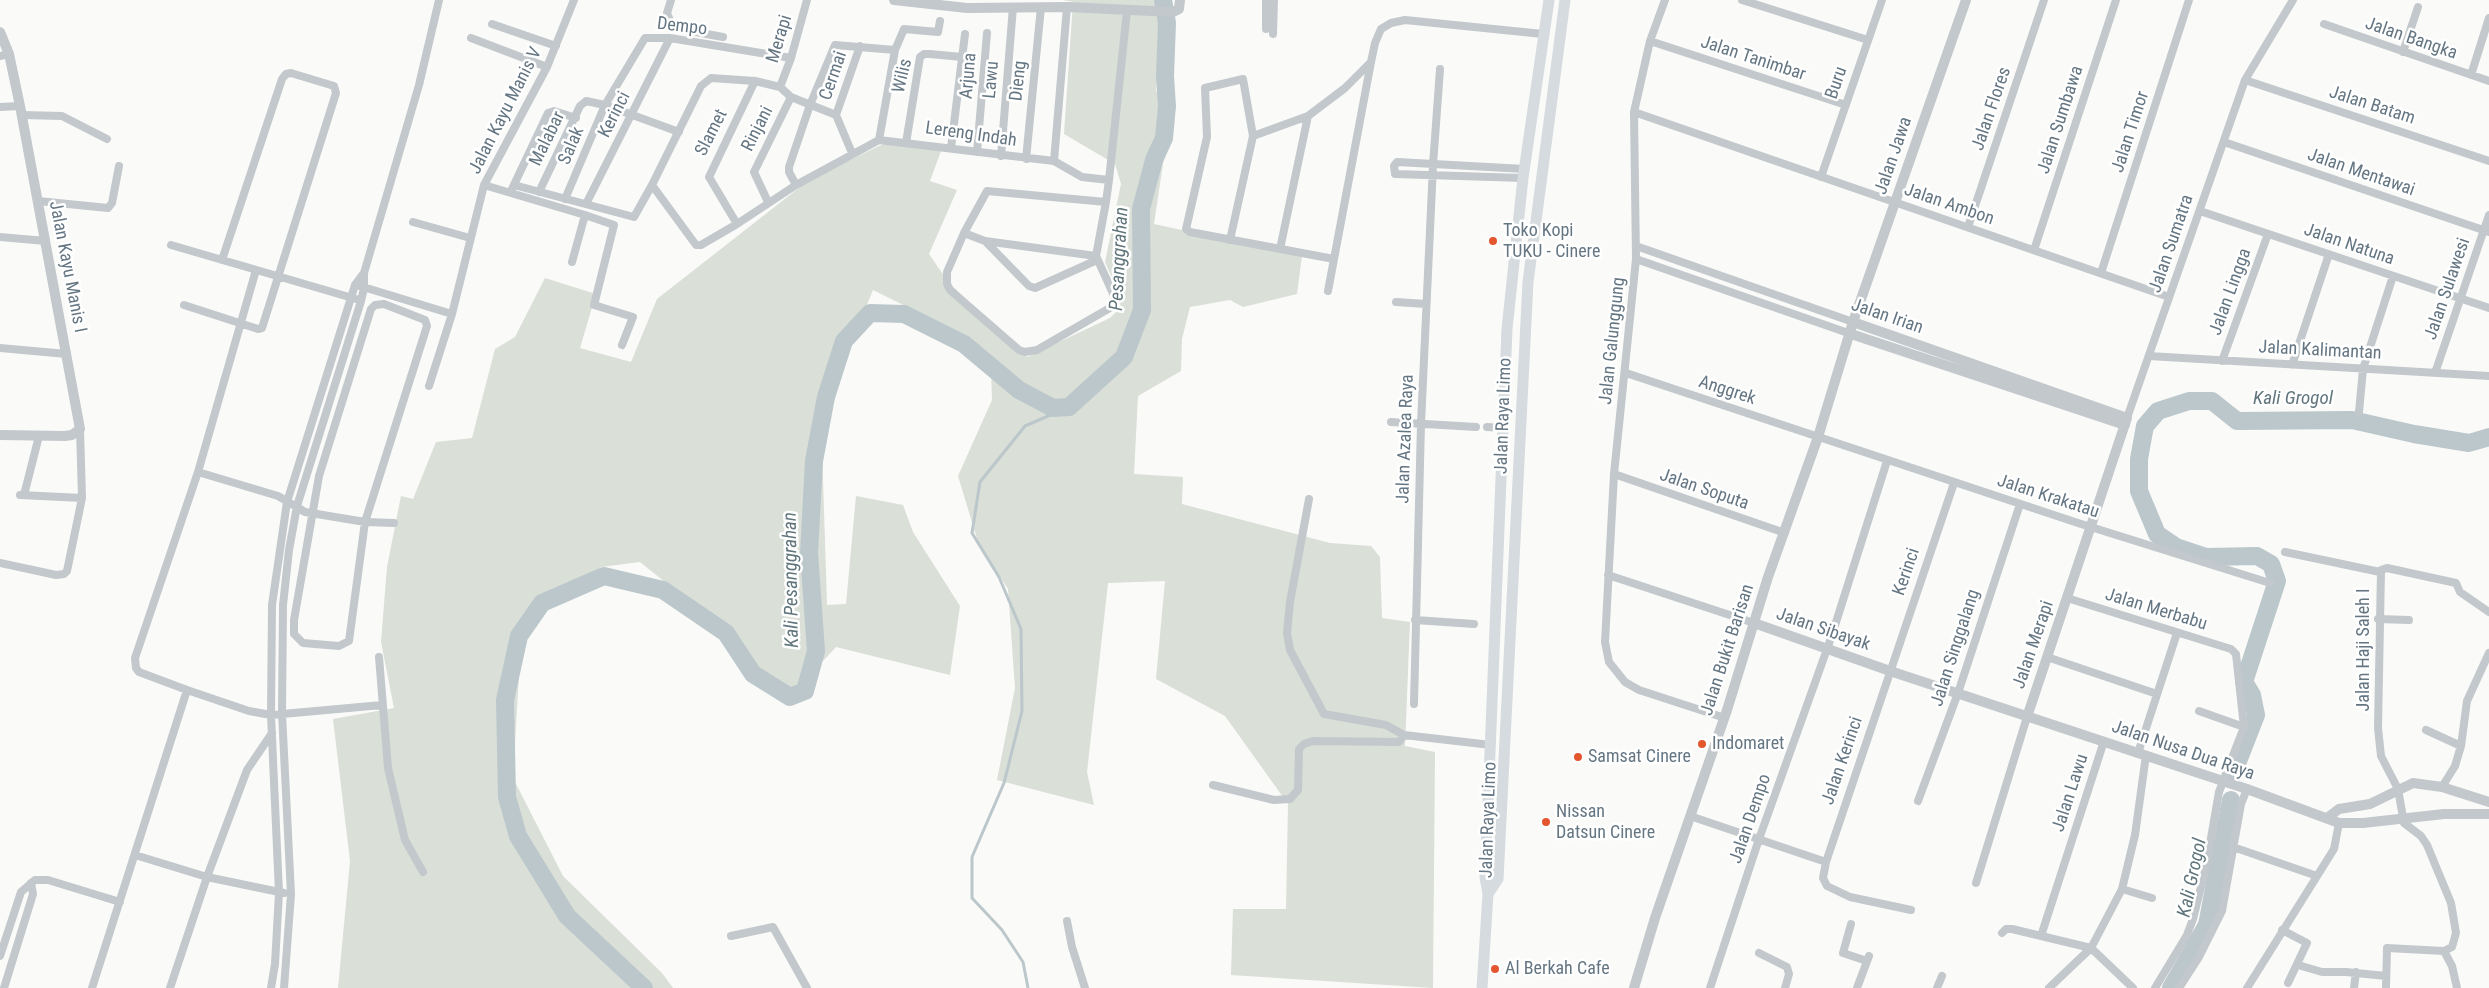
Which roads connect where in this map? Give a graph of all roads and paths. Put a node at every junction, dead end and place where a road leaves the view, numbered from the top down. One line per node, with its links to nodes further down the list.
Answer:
1 (440, 0): 122 (street)
2 (574, 0): 39 (street, Jalan Kayu Manis V)
3 (671, 0): 34 (street)
4 (808, 0): 45 (street, Merapi)
5 (894, 0): 19 (street)
6 (1180, 0): 23 (street)
7 (1266, 0): 28 (street)
8 (1274, 0): 32 (street)
9 (1549, 0): 33 (main road, Jalan Raya Limo)
10 (1565, 0): 163 (main road, Jalan Raya Limo)
11 (1665, 0): 38 (street, Jalan Galunggung)
12 (1742, 0): 37 (street)
13 (1882, 0): 37 (street, Buru)
14 (1966, 0): 94 (street, Jalan Jawa)
15 (2044, 0): 101 (street, Jalan Flores)
16 (2116, 0): 113 (street, Jalan Sumbawa)
17 (2189, 0): 121 (street, Jalan Timor)
18 (2294, 0): 50 (street, Jalan Sumatra)
19 (1013, 7): 20 (street); 74 (street, Lawu)
20 (1041, 7): 21 (street); 75 (street, Dieng)
21 (1067, 7): 23 (street); 77 (street)
22 (2418, 7): 42 (street)
23 (1126, 11): 83 (street)
24 (2489, 18): 49 (street)
25 (940, 21): 41 (street)
26 (492, 24): 39 (street)
27 (2324, 24): 42 (street, Jalan Bangka)
28 (1266, 29)
29 (0, 32): 43 (street, Jalan Kayu Manis I)
30 (987, 33): 72 (street, Arjuna)
31 (965, 34): 44 (street)
32 (1273, 34)
33 (1543, 34): 46 (street); 80 (main road, Jalan Raya Limo)
34 (723, 37)
35 (472, 38): 47 (street)
36 (670, 38): 45 (street, Dempo); 55 (street, Dempo); 61 (street, Kerinci)
37 (1868, 40): 57 (street, Buru)
38 (1650, 41): 57 (street, Jalan Tanimbar); 60 (street, Jalan Galunggung)
39 (556, 46): 47 (street, Jalan Kayu Manis V)
40 (860, 46): 41 (street); 56 (street); 62 (street, Cermai)
41 (895, 50): 68 (street)
42 (2403, 52): 49 (street, Jalan Bangka)
43 (4, 55): 59 (street, Jalan Kayu Manis I)
44 (962, 57): 69 (street, Wilis); 71 (street)
45 (791, 58): 53 (street, Merapi)
46 (1371, 62): 63 (street); 116 (street)
47 (548, 66): 84 (street, Jalan Kayu Manis V)
48 (1440, 69): 78 (street, Jalan Azalea Raya)
49 (2471, 75): 52 (street, Jalan Bangka)
50 (2245, 80): 70 (street, Jalan Sumatra); 76 (street, Jalan Batam)
51 (755, 81): 53 (street); 65 (street); 100 (street, Slamet)
52 (2489, 81)
53 (780, 87): 54 (street)
54 (791, 97): 56 (street); 92 (street, Rinjani)
55 (606, 105): 61 (street); 64 (street, Malabar); 90 (street, Salak)
56 (810, 105): 62 (street); 87 (street)
57 (1846, 105): 82 (street, Buru)
58 (0, 107): 59 (street)
59 (21, 111): 67 (street); 91 (street, Jalan Kayu Manis I)
60 (1634, 112): 82 (street, Jalan Ambon); 111 (street, Jalan Galunggung)
61 (632, 115): 65 (street); 95 (street, Kerinci)
62 (836, 115): 73 (street)
63 (1308, 116): 66 (street); 112 (street)
64 (576, 118): 85 (street); 88 (street, Malabar)
65 (679, 132): 86 (street)
66 (1253, 136): 107 (street); 107 (street)
67 (107, 139)
68 (879, 140): 69 (street, Lereng Indah); 73 (street)
69 (906, 142): 71 (street, Lereng Indah)
70 (2224, 142): 96 (street, Jalan Sumatra); 102 (street, Jalan Mentawai)
71 (951, 148): 72 (street, Lereng Indah)
72 (977, 152): 74 (street, Lereng Indah)
73 (852, 154): 87 (street)
74 (1001, 156): 75 (street, Lereng Indah)
75 (1026, 159): 77 (street, Lereng Indah)
76 (2489, 161)
77 (1054, 162): 83 (street, Lereng Indah)
78 (1433, 165): 80 (street); 81 (street, Jalan Azalea Raya); 81 (street)
79 (119, 166): 91 (street)
80 (1524, 174): 81 (street); 157 (main road, Jalan Raya Limo)
81 (1433, 176): 133 (street, Jalan Azalea Raya)
82 (1821, 176): 94 (street, Jalan Ambon)
83 (1109, 180): 93 (street)
84 (484, 185): 89 (street); 106 (street, Jalan Kayu Manis V)
85 (514, 185): 88 (street); 89 (street)
86 (652, 185): 95 (street); 100 (street)
87 (796, 185): 92 (street)
88 (539, 192): 90 (street)
89 (510, 194): 98 (street)
90 (565, 199): 95 (street)
91 (38, 201): 108 (street, Jalan Kayu Manis I)
92 (768, 202): 100 (street)
93 (1106, 202): 103 (street); 115 (street)
94 (1896, 202): 101 (street, Jalan Ambon); 137 (street, Jalan Jawa)
95 (586, 204)
96 (2200, 211): 104 (street, Jalan Natuna); 128 (street, Jalan Sumatra)
97 (2489, 214): 102 (street, Jalan Sulawesi)
98 (585, 215): 119 (street); 140 (street)
99 (412, 222): 106 (street)
100 (737, 224)
101 (1968, 227): 113 (street, Jalan Ambon)
102 (2486, 231): 130 (street, Jalan Sulawesi)
103 (964, 233): 109 (street); 115 (street)
104 (2268, 234): 114 (street, Jalan Natuna); 144 (street, Jalan Lingga)
105 (0, 237): 108 (street)
106 (470, 238): 136 (street, Jalan Kayu Manis V)
107 (1230, 240): 112 (street)
108 (46, 241): 142 (street, Jalan Kayu Manis I)
109 (985, 242): 115 (street); 115 (street)
110 (171, 245): 118 (street)
111 (1636, 246): 117 (street, Jalan Galunggung); 137 (street, Jalan Irian)
112 (1280, 249): 116 (street)
113 (2034, 250): 121 (street, Jalan Ambon)
114 (2329, 254): 124 (street, Jalan Natuna); 145 (street)
115 (1097, 258)
116 (1334, 259): 127 (street)
117 (1636, 259): 139 (street, Jalan Irian); 148 (street, Jalan Galunggung)
118 (222, 260): 120 (street); 123 (street)
119 (572, 262)
120 (256, 270): 123 (street); 138 (street)
121 (2101, 273): 128 (street, Jalan Ambon)
122 (364, 274): 125 (street); 126 (street)
123 (278, 276): 129 (street); 138 (street)
124 (2393, 276): 130 (street, Jalan Natuna); 146 (street)
125 (355, 285): 126 (street); 129 (street)
126 (364, 288): 131 (street); 136 (street)
127 (1328, 291)
128 (2169, 297): 143 (street, Jalan Sumatra)
129 (352, 298): 131 (street); 170 (street)
130 (2460, 298): 135 (street, Jalan Natuna); 147 (street, Jalan Sulawesi)
131 (361, 301): 172 (street)
132 (1396, 302): 133 (street)
133 (1426, 304): 154 (street, Jalan Azalea Raya)
134 (184, 305): 138 (street)
135 (2489, 308)
136 (452, 314): 150 (street, Jalan Kayu Manis V)
137 (1854, 322): 139 (street, Jalan Bukit Barisan); 153 (street, Jalan Irian)
138 (240, 323): 165 (street)
139 (1851, 334): 153 (street, Jalan Irian); 161 (street, Jalan Bukit Barisan)
140 (622, 345)
141 (0, 348): 142 (street)
142 (67, 354): 158 (street, Jalan Kayu Manis I)
143 (2149, 356): 144 (street, Jalan Kalimantan); 153 (street, Jalan Sumatra)
144 (2222, 361): 145 (street, Jalan Kalimantan)
145 (2292, 365): 146 (street, Jalan Kalimantan)
146 (2363, 369): 147 (street, Jalan Kalimantan); 151 (street)
147 (2435, 373): 149 (street, Jalan Kalimantan)
148 (1626, 374): 161 (street, Anggrek); 166 (street, Jalan Galunggung)
149 (2489, 376)
150 (429, 386)
151 (2359, 412)
152 (1391, 422): 154 (street)
153 (2126, 422): 176 (street, Jalan Merapi)
154 (1421, 424): 155 (street); 186 (street, Jalan Azalea Raya)
155 (1476, 426)
156 (1487, 427): 157 (street)
157 (1503, 428): 162 (main road, Jalan Raya Limo)
158 (80, 429): 160 (street); 168 (street)
159 (0, 435): 160 (street)
160 (39, 436): 168 (street)
161 (1818, 438): 164 (street, Jalan Krakatau); 177 (street, Jalan Bukit Barisan)
162 (1503, 452): 163 (main road); 204 (main road, Jalan Raya Limo)
163 (1519, 453): 205 (main road, Jalan Raya Limo)
164 (1887, 461): 167 (street, Jalan Krakatau); 191 (street, Jalan Dempo)
165 (198, 472): 170 (street); 196 (street)
166 (1614, 474): 177 (street, Jalan Soputa); 181 (street, Jalan Galunggung)
167 (1954, 482): 171 (street, Jalan Krakatau); 195 (street, Kerinci)
168 (82, 498): 179 (street)
169 (1309, 499): 211 (street)
170 (287, 502): 172 (street); 203 (street)
171 (2020, 504): 176 (street, Jalan Krakatau); 197 (street, Jalan Singgalang)
172 (297, 506): 173 (street); 202 (street)
173 (312, 513): 174 (street); 174 (street); 174 (street)
174 (365, 522): 175 (street)
175 (394, 523)
176 (2090, 527): 182 (street, Jalan Krakatau); 183 (street, Jalan Merapi)
177 (1785, 533): 188 (street, Jalan Bukit Barisan)
178 (2285, 552): 180 (street)
179 (0, 563)
180 (2380, 572): 184 (street, Jalan Haji Saleh I); 185 (street, Jalan Haji Saleh I)
181 (1608, 575): 188 (street, Jalan Sibayak); 207 (street, Jalan Galunggung)
182 (2270, 583)
183 (2067, 598): 190 (street, Jalan Merbabu); 193 (street, Jalan Merapi)
184 (2489, 612)
185 (2378, 619): 187 (street); 220 (street, Jalan Haji Saleh I)
186 (1416, 620): 189 (street); 199 (street, Jalan Azalea Raya)
187 (2409, 620)
188 (1754, 623): 191 (street, Jalan Sibayak); 207 (street, Jalan Bukit Barisan)
189 (1474, 624)
190 (2177, 633): 198 (street); 208 (street, Jalan Merbabu)
191 (1826, 648): 195 (street, Jalan Sibayak); 228 (street, Jalan Dempo)
192 (379, 657): 200 (street)
193 (2047, 657): 198 (street); 206 (street, Jalan Merapi)
194 (2488, 657): 214 (street)
195 (1890, 671): 197 (street, Jalan Sibayak); 231 (street, Jalan Kerinci)
196 (187, 690): 203 (street); 230 (street)
197 (1958, 693): 206 (street, Jalan Sibayak); 221 (street, Jalan Singgalang)
198 (2157, 694): 215 (street)
199 (1414, 704)
200 (382, 705): 202 (street); 232 (street)
201 (2199, 711): 208 (street)
202 (282, 713): 203 (street); 239 (street)
203 (271, 715): 210 (street)
204 (1492, 716): 205 (main road); 213 (main road, Jalan Raya Limo)
205 (1505, 716): 240 (main road, Jalan Raya Limo)
206 (2027, 717): 212 (street, Jalan Nusa Dua Raya); 236 (street, Jalan Merapi)
207 (1725, 718): 224 (street, Jalan Bukit Barisan)
208 (2244, 727): 216 (street)
209 (2426, 730): 214 (street)
210 (272, 733): 234 (street); 238 (street)
211 (1404, 735): 213 (street); 217 (street)
212 (2104, 741): 215 (street, Jalan Nusa Dua Raya); 249 (street, Jalan Lawu)
213 (1491, 745): 240 (main road, Jalan Raya Limo)
214 (2461, 746): 218 (street)
215 (2142, 754): 216 (street, Jalan Nusa Dua Raya); 237 (street)
216 (2222, 781): 219 (street, Jalan Nusa Dua Raya); 274 (street)
217 (1213, 785)
218 (2442, 787): 220 (street); 222 (street)
219 (2247, 789): 225 (street, Jalan Nusa Dua Raya); 229 (street)
220 (2398, 789): 225 (street); 226 (street, Jalan Haji Saleh I)
221 (1918, 801)
222 (2489, 801): 223 (street)
223 (2486, 813): 226 (street, Jalan Nusa Dua Raya)
224 (1690, 816): 228 (street); 267 (street, Jalan Bukit Barisan)
225 (2327, 818): 227 (street, Jalan Nusa Dua Raya)
226 (2402, 818): 227 (street, Jalan Nusa Dua Raya); 251 (street)
227 (2339, 823): 233 (street)
228 (1759, 839): 231 (street); 268 (street, Jalan Dempo)
229 (2233, 847): 233 (street); 275 (street)
230 (135, 855): 234 (street); 242 (street)
231 (1826, 862): 243 (street)
232 (423, 872)
233 (2317, 876): 246 (street)
234 (207, 877): 238 (street); 261 (street)
235 (31, 883): 242 (street); 253 (street); 259 (street)
236 (1976, 883)
237 (2122, 889): 241 (street); 250 (street)
238 (279, 893): 239 (street); 262 (street)
239 (290, 894): 263 (street)
240 (1488, 894): 266 (main road)
241 (2152, 898)
242 (120, 902): 260 (street)
243 (1911, 910)
244 (1068, 921): 265 (street)
245 (1851, 924): 270 (street)
246 (2282, 930): 254 (street); 276 (street)
247 (2002, 933): 249 (street)
248 (730, 936): 264 (street)
249 (2041, 936): 250 (street)
250 (2091, 948): 272 (street); 273 (street)
251 (2444, 951): 257 (street); 279 (street)
252 (1759, 953): 269 (street)
253 (0, 956)
254 (2298, 965): 255 (street); 258 (street)
255 (2356, 972): 257 (street); 277 (street)
256 (1942, 976): 271 (street)
257 (2386, 976): 278 (street)
258 (2288, 983)
259 (4, 988)
260 (92, 988)
261 (170, 988)
262 (271, 988)
263 (284, 988)
264 (807, 988)
265 (1085, 988)
266 (1482, 988)
267 (1634, 988)
268 (1710, 988)
269 (1785, 988)
270 (1857, 988)
271 (1938, 988)
272 (2049, 988)
273 (2133, 988)
274 (2155, 988)
275 (2179, 988)
276 (2247, 988)
277 (2354, 988)
278 (2386, 988)
279 (2457, 988)

